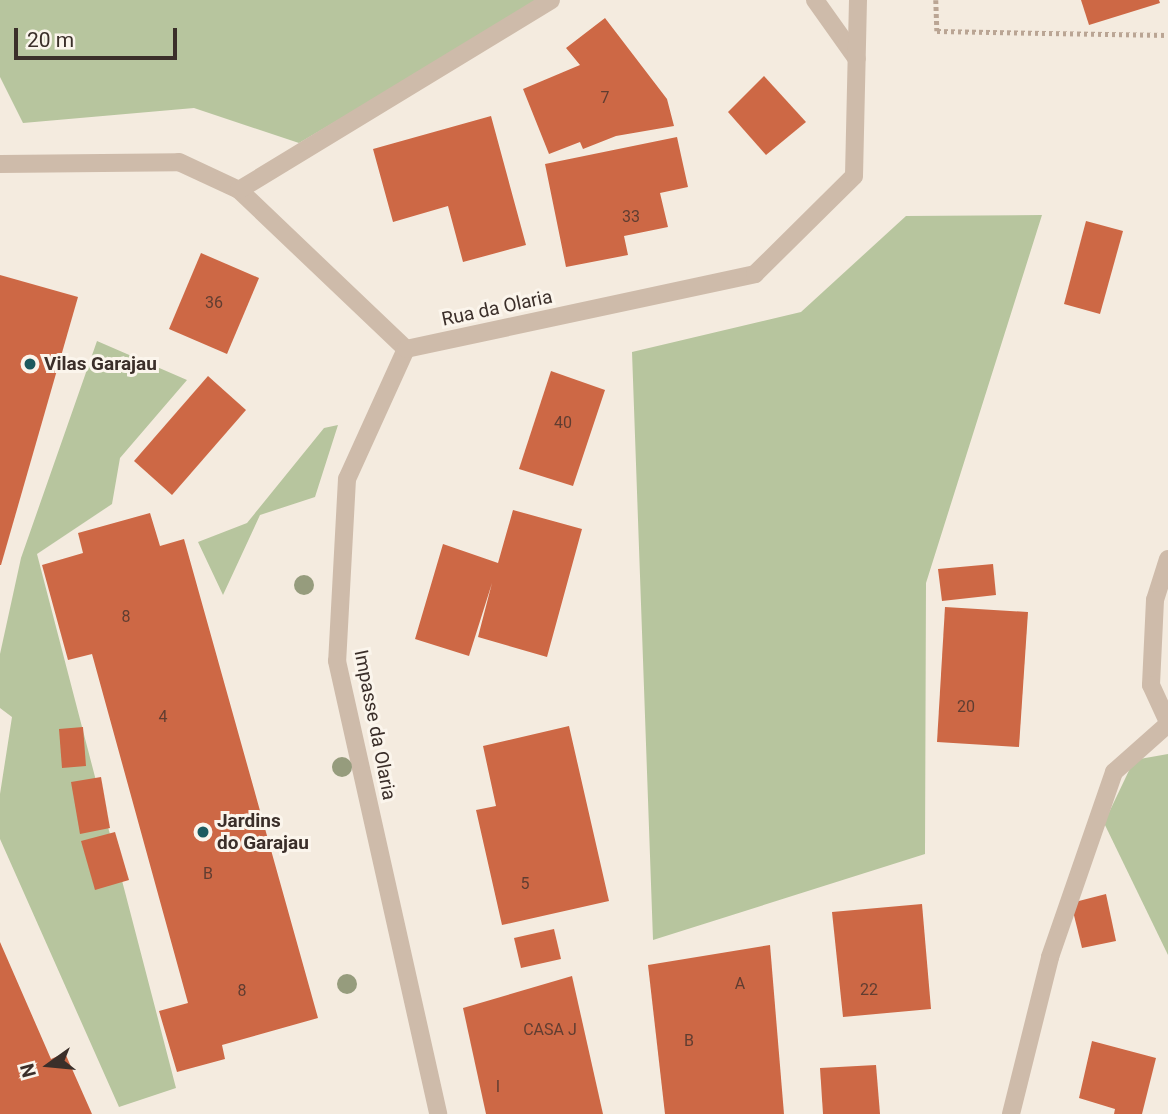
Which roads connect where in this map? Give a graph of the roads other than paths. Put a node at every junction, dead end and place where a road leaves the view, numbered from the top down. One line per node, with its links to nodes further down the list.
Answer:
1 (551, 0): 6 (street)
2 (815, 0): 4 (street)
3 (858, 0): 4 (street, Rua da Olaria)
4 (857, 60): 7 (street, Rua da Olaria)
5 (0, 164): 6 (street)
6 (239, 190): 7 (street)
7 (406, 349): 10 (street, Impasse da Olaria)
8 (1168, 559): 9 (street)
9 (1168, 723): 11 (street)
10 (438, 1114)
11 (1011, 1114)

